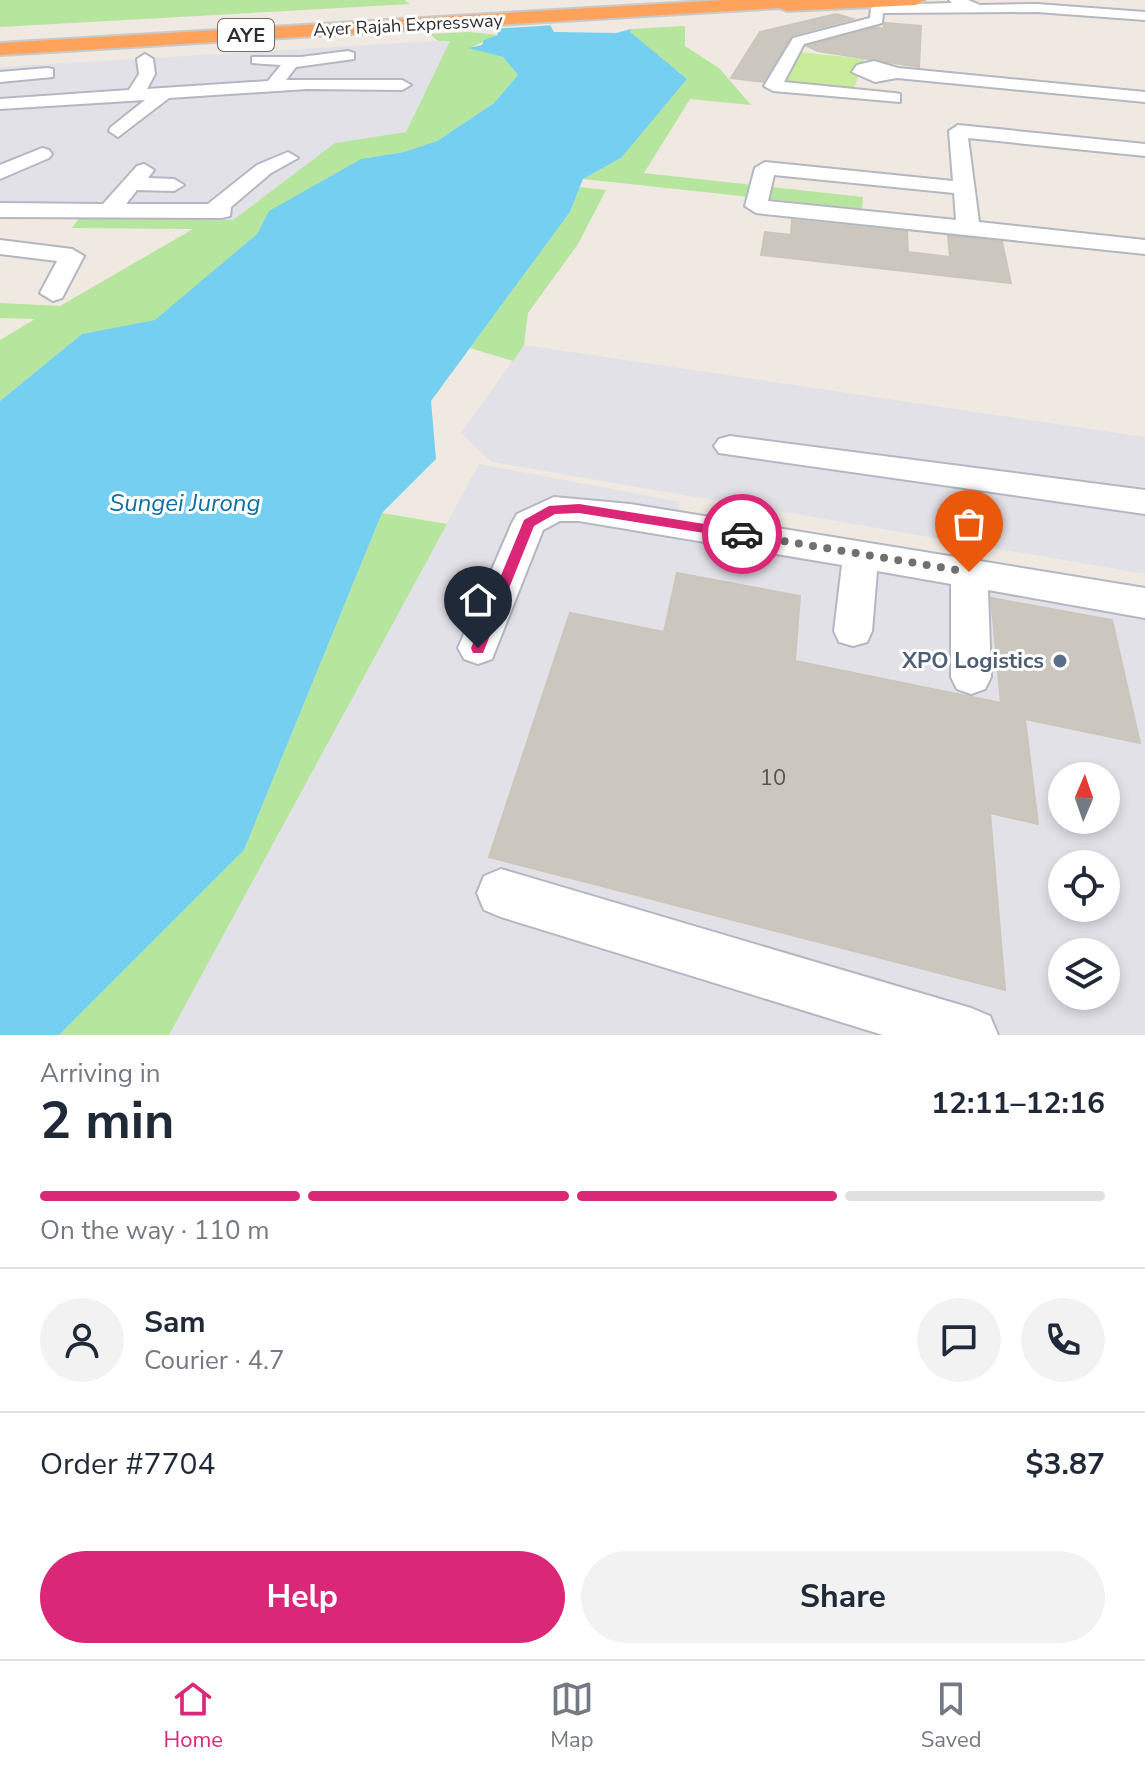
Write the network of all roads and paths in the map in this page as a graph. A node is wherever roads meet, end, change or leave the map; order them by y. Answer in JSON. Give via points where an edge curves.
{"nodes":[{"id":1,"x":695,"y":0,"type":"edge"},
{"id":2,"x":815,"y":0,"type":"edge"},
{"id":3,"x":916,"y":0,"type":"edge"},
{"id":4,"x":962,"y":4,"type":"edge"},
{"id":5,"x":648,"y":11,"type":"junction"},
{"id":6,"x":544,"y":13,"type":"junction"},
{"id":7,"x":491,"y":16,"type":"junction"},
{"id":8,"x":1145,"y":16,"type":"edge"},
{"id":9,"x":876,"y":34,"type":"junction"},
{"id":10,"x":0,"y":38,"type":"edge"},
{"id":11,"x":0,"y":49,"type":"edge"},
{"id":12,"x":348,"y":56,"type":"dead end"},
{"id":13,"x":145,"y":59,"type":"dead end"},
{"id":14,"x":258,"y":60,"type":"dead end"},
{"id":15,"x":298,"y":61,"type":"junction"},
{"id":16,"x":390,"y":66,"type":"dead end"},
{"id":17,"x":194,"y":72,"type":"dead end"},
{"id":18,"x":47,"y":73,"type":"dead end"},
{"id":19,"x":104,"y":76,"type":"dead end"},
{"id":20,"x":886,"y":76,"type":"junction"},
{"id":21,"x":0,"y":77,"type":"edge"},
{"id":22,"x":376,"y":85,"type":"junction"},
{"id":23,"x":402,"y":85,"type":"dead end"},
{"id":24,"x":275,"y":86,"type":"junction"},
{"id":25,"x":17,"y":90,"type":"dead end"},
{"id":26,"x":171,"y":94,"type":"junction"},
{"id":27,"x":862,"y":95,"type":"junction"},
{"id":28,"x":134,"y":96,"type":"junction"},
{"id":29,"x":1145,"y":97,"type":"edge"},
{"id":30,"x":91,"y":99,"type":"junction"},
{"id":31,"x":364,"y":100,"type":"dead end"},
{"id":32,"x":0,"y":103,"type":"edge"},
{"id":33,"x":41,"y":103,"type":"junction"},
{"id":34,"x":263,"y":105,"type":"dead end"},
{"id":35,"x":17,"y":119,"type":"dead end"},
{"id":36,"x":118,"y":131,"type":"dead end"},
{"id":37,"x":1145,"y":150,"type":"edge"},
{"id":38,"x":42,"y":154,"type":"dead end"},
{"id":39,"x":288,"y":158,"type":"dead end"},
{"id":40,"x":0,"y":173,"type":"edge"},
{"id":41,"x":174,"y":185,"type":"dead end"},
{"id":42,"x":964,"y":188,"type":"junction"},
{"id":43,"x":774,"y":208,"type":"junction"},
{"id":44,"x":0,"y":210,"type":"edge"},
{"id":45,"x":109,"y":210,"type":"junction"},
{"id":46,"x":927,"y":224,"type":"junction"},
{"id":47,"x":968,"y":228,"type":"junction"},
{"id":48,"x":853,"y":239,"type":"dead end"},
{"id":49,"x":0,"y":247,"type":"edge"},
{"id":50,"x":1145,"y":247,"type":"edge"},
{"id":51,"x":26,"y":249,"type":"junction"},
{"id":52,"x":929,"y":250,"type":"dead end"},
{"id":53,"x":0,"y":272,"type":"edge"},
{"id":54,"x":53,"y":293,"type":"dead end"},
{"id":55,"x":730,"y":446,"type":"dead end"},
{"id":56,"x":1145,"y":502,"type":"edge"},
{"id":57,"x":861,"y":553,"type":"junction"},
{"id":58,"x":969,"y":572,"type":"junction"},
{"id":59,"x":1145,"y":603,"type":"edge"},
{"id":60,"x":853,"y":631,"type":"dead end"},
{"id":61,"x":478,"y":648,"type":"dead end"},
{"id":62,"x":971,"y":677,"type":"dead end"},
{"id":63,"x":501,"y":893,"type":"dead end"},
{"id":64,"x":971,"y":1035,"type":"edge"}],
"edges":[{"from":1,"to":6,"type":"highway","name":"Ayer Rajah Expressway","number":"AYE"},
{"from":2,"to":5,"type":"highway","name":"Ayer Rajah Expressway","number":"AYE"},
{"from":3,"to":5,"type":"highway"},
{"from":4,"to":8,"type":"lane"},
{"from":4,"to":9,"type":"lane","via":[[876,11]]},
{"from":5,"to":6,"type":"highway","name":"Ayer Rajah Expressway","number":"AYE"},
{"from":6,"to":7,"type":"highway","name":"Ayer Rajah Expressway","number":"AYE"},
{"from":7,"to":10,"type":"highway","name":"Ayer Rajah Expressway","number":"AYE"},
{"from":7,"to":11,"type":"highway","name":"Ayer Rajah Expressway","number":"AYE"},
{"from":9,"to":20,"type":"lane"},
{"from":9,"to":27,"type":"lane","via":[[798,41],[773,86]]},
{"from":12,"to":15,"type":"lane"},
{"from":13,"to":28,"type":"lane","via":[[147,74]]},
{"from":14,"to":15,"type":"lane"},
{"from":15,"to":24,"type":"lane"},
{"from":16,"to":22,"type":"lane"},
{"from":17,"to":26,"type":"lane"},
{"from":18,"to":21,"type":"lane"},
{"from":19,"to":30,"type":"lane"},
{"from":20,"to":27,"type":"lane"},
{"from":20,"to":27,"type":"lane"},
{"from":20,"to":29,"type":"lane"},
{"from":22,"to":23,"type":"lane"},
{"from":22,"to":24,"type":"lane"},
{"from":22,"to":31,"type":"lane"},
{"from":24,"to":26,"type":"lane","via":[[223,99]]},
{"from":24,"to":34,"type":"lane"},
{"from":25,"to":32,"type":"lane"},
{"from":26,"to":28,"type":"lane"},
{"from":26,"to":36,"type":"lane"},
{"from":28,"to":30,"type":"lane"},
{"from":30,"to":33,"type":"lane"},
{"from":32,"to":33,"type":"lane"},
{"from":33,"to":35,"type":"lane"},
{"from":37,"to":42,"type":"lane","via":[[958,131]]},
{"from":38,"to":40,"type":"lane"},
{"from":39,"to":45,"type":"lane","via":[[264,169],[217,211]]},
{"from":41,"to":45,"type":"lane","via":[[137,177]]},
{"from":42,"to":43,"type":"lane","via":[[765,168],[756,206]]},
{"from":42,"to":47,"type":"lane"},
{"from":43,"to":46,"type":"lane"},
{"from":43,"to":48,"type":"lane","via":[[770,230]]},
{"from":44,"to":45,"type":"lane"},
{"from":46,"to":47,"type":"lane"},
{"from":46,"to":52,"type":"lane"},
{"from":47,"to":50,"type":"lane"},
{"from":49,"to":51,"type":"lane"},
{"from":51,"to":53,"type":"lane"},
{"from":51,"to":54,"type":"lane","via":[[72,256]]},
{"from":55,"to":56,"type":"lane"},
{"from":57,"to":58,"type":"lane"},
{"from":57,"to":60,"type":"lane"},
{"from":57,"to":61,"type":"lane","via":[[554,509],[529,523]]},
{"from":58,"to":59,"type":"lane"},
{"from":58,"to":62,"type":"lane"},
{"from":63,"to":64,"type":"lane"}]}
